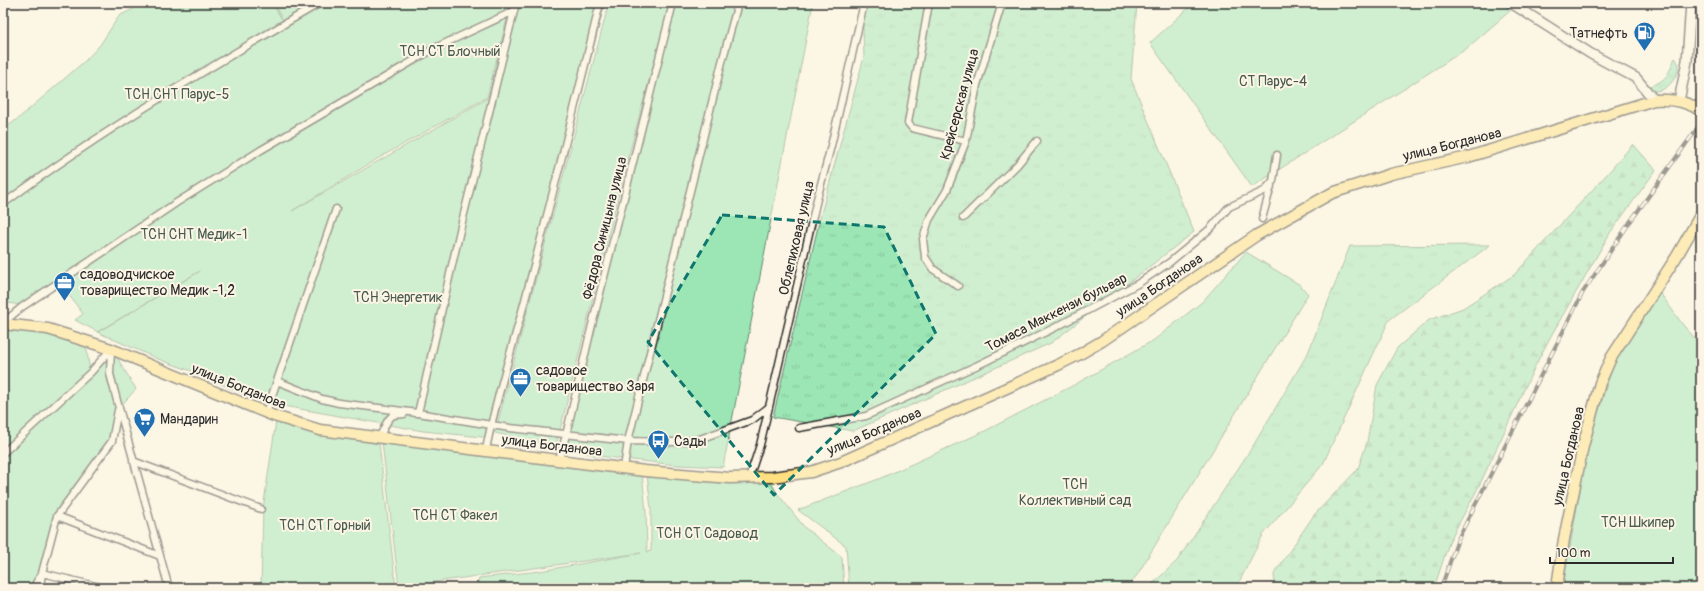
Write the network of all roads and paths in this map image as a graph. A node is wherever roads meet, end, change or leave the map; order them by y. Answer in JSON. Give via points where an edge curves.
{"nodes":[{"id":1,"x":320,"y":3,"type":"edge"},
{"id":2,"x":516,"y":3,"type":"edge"},
{"id":3,"x":600,"y":3,"type":"edge"},
{"id":4,"x":673,"y":3,"type":"edge"},
{"id":5,"x":738,"y":3,"type":"edge"},
{"id":6,"x":864,"y":3,"type":"edge"},
{"id":7,"x":929,"y":3,"type":"edge"},
{"id":8,"x":1002,"y":3,"type":"edge"},
{"id":9,"x":1511,"y":3,"type":"edge"},
{"id":10,"x":1691,"y":3,"type":"edge"},
{"id":11,"x":514,"y":11,"type":"junction"},
{"id":12,"x":1654,"y":100,"type":"junction"},
{"id":13,"x":1679,"y":101,"type":"junction"},
{"id":14,"x":1701,"y":111,"type":"edge"},
{"id":15,"x":966,"y":141,"type":"junction"},
{"id":16,"x":1037,"y":141,"type":"dead end"},
{"id":17,"x":1277,"y":155,"type":"dead end"},
{"id":18,"x":1273,"y":181,"type":"junction"},
{"id":19,"x":3,"y":204,"type":"edge"},
{"id":20,"x":336,"y":210,"type":"dead end"},
{"id":21,"x":1701,"y":214,"type":"edge"},
{"id":22,"x":963,"y":218,"type":"dead end"},
{"id":23,"x":1262,"y":219,"type":"dead end"},
{"id":24,"x":958,"y":286,"type":"dead end"},
{"id":25,"x":3,"y":324,"type":"edge"},
{"id":26,"x":112,"y":349,"type":"junction"},
{"id":27,"x":277,"y":381,"type":"junction"},
{"id":28,"x":119,"y":408,"type":"junction"},
{"id":29,"x":769,"y":408,"type":"junction"},
{"id":30,"x":266,"y":413,"type":"junction"},
{"id":31,"x":418,"y":413,"type":"junction"},
{"id":32,"x":490,"y":424,"type":"junction"},
{"id":33,"x":799,"y":428,"type":"dead end"},
{"id":34,"x":566,"y":434,"type":"junction"},
{"id":35,"x":380,"y":438,"type":"junction"},
{"id":36,"x":628,"y":441,"type":"junction"},
{"id":37,"x":486,"y":450,"type":"junction"},
{"id":38,"x":3,"y":453,"type":"edge"},
{"id":39,"x":559,"y":460,"type":"junction"},
{"id":40,"x":133,"y":461,"type":"junction"},
{"id":41,"x":624,"y":468,"type":"junction"},
{"id":42,"x":749,"y":478,"type":"junction"},
{"id":43,"x":261,"y":509,"type":"dead end"},
{"id":44,"x":57,"y":516,"type":"junction"},
{"id":45,"x":160,"y":556,"type":"junction"},
{"id":46,"x":42,"y":573,"type":"junction"},
{"id":47,"x":33,"y":588,"type":"edge"},
{"id":48,"x":40,"y":588,"type":"edge"},
{"id":49,"x":104,"y":588,"type":"edge"},
{"id":50,"x":169,"y":588,"type":"edge"},
{"id":51,"x":1559,"y":588,"type":"edge"}],
"edges":[{"from":1,"to":19,"type":"street","via":[[207,69],[79,149]]},
{"from":2,"to":11,"type":"street"},
{"from":3,"to":32,"type":"street","via":[[574,113]]},
{"from":4,"to":34,"type":"street","name":"Фёдора Синицына улица"},
{"from":5,"to":36,"type":"street"},
{"from":6,"to":29,"type":"street","name":"Облепиховая улица"},
{"from":7,"to":15,"type":"street","via":[[908,124],[912,128]]},
{"from":8,"to":15,"type":"street","name":"Крейсерская улица","via":[[977,85]]},
{"from":9,"to":12,"type":"street","via":[[1591,54],[1636,78]]},
{"from":10,"to":13,"type":"street","via":[[1686,61]]},
{"from":11,"to":25,"type":"street","via":[[435,48],[176,203],[22,307]]},
{"from":11,"to":31,"type":"street"},
{"from":12,"to":13,"type":"main road","name":"улица Богданова"},
{"from":12,"to":42,"type":"main road","name":"улица Богданова","via":[[1468,157],[1392,174],[1332,193],[1256,235],[1102,341],[1058,365],[841,462],[810,472]]},
{"from":13,"to":14,"type":"main road","name":"улица Богданова"},
{"from":15,"to":24,"type":"street","name":"Крейсерская улица","via":[[947,190],[929,220],[923,239],[925,257],[933,269]]},
{"from":16,"to":22,"type":"street","via":[[1017,165]]},
{"from":17,"to":18,"type":"street"},
{"from":18,"to":23,"type":"street"},
{"from":18,"to":33,"type":"street","name":"Томаса Маккензи бульвар","via":[[1264,191],[1229,207],[1210,229],[1140,283],[1056,327],[866,416]]},
{"from":20,"to":27,"type":"street"},
{"from":21,"to":51,"type":"main road","name":"улица Богданова","via":[[1674,261],[1611,358],[1600,383],[1583,446],[1564,539]]},
{"from":25,"to":26,"type":"main road","name":"улица Богданова","via":[[48,329]]},
{"from":26,"to":28,"type":"street","via":[[110,374]]},
{"from":26,"to":30,"type":"main road","name":"улица Богданова"},
{"from":26,"to":38,"type":"street","via":[[91,372]]},
{"from":27,"to":30,"type":"street"},
{"from":27,"to":31,"type":"street","via":[[339,403]]},
{"from":28,"to":40,"type":"street"},
{"from":28,"to":44,"type":"street","via":[[112,440]]},
{"from":29,"to":36,"type":"street","via":[[752,420],[697,440]]},
{"from":29,"to":42,"type":"street","name":"Облепиховая улица"},
{"from":30,"to":35,"type":"main road","name":"улица Богданова","via":[[320,430]]},
{"from":31,"to":32,"type":"street"},
{"from":31,"to":35,"type":"street","via":[[393,415]]},
{"from":32,"to":34,"type":"street"},
{"from":32,"to":37,"type":"street"},
{"from":34,"to":36,"type":"street"},
{"from":34,"to":39,"type":"street","name":"Фёдора Синицына улица"},
{"from":35,"to":37,"type":"main road","name":"улица Богданова"},
{"from":36,"to":41,"type":"street"},
{"from":37,"to":39,"type":"main road","name":"улица Богданова"},
{"from":39,"to":41,"type":"main road","name":"улица Богданова"},
{"from":40,"to":43,"type":"street"},
{"from":40,"to":45,"type":"street"},
{"from":41,"to":42,"type":"main road","name":"улица Богданова"},
{"from":44,"to":45,"type":"street"},
{"from":44,"to":46,"type":"street"},
{"from":45,"to":50,"type":"street"},
{"from":46,"to":47,"type":"street"},
{"from":46,"to":48,"type":"street"},
{"from":46,"to":49,"type":"street"}]}
